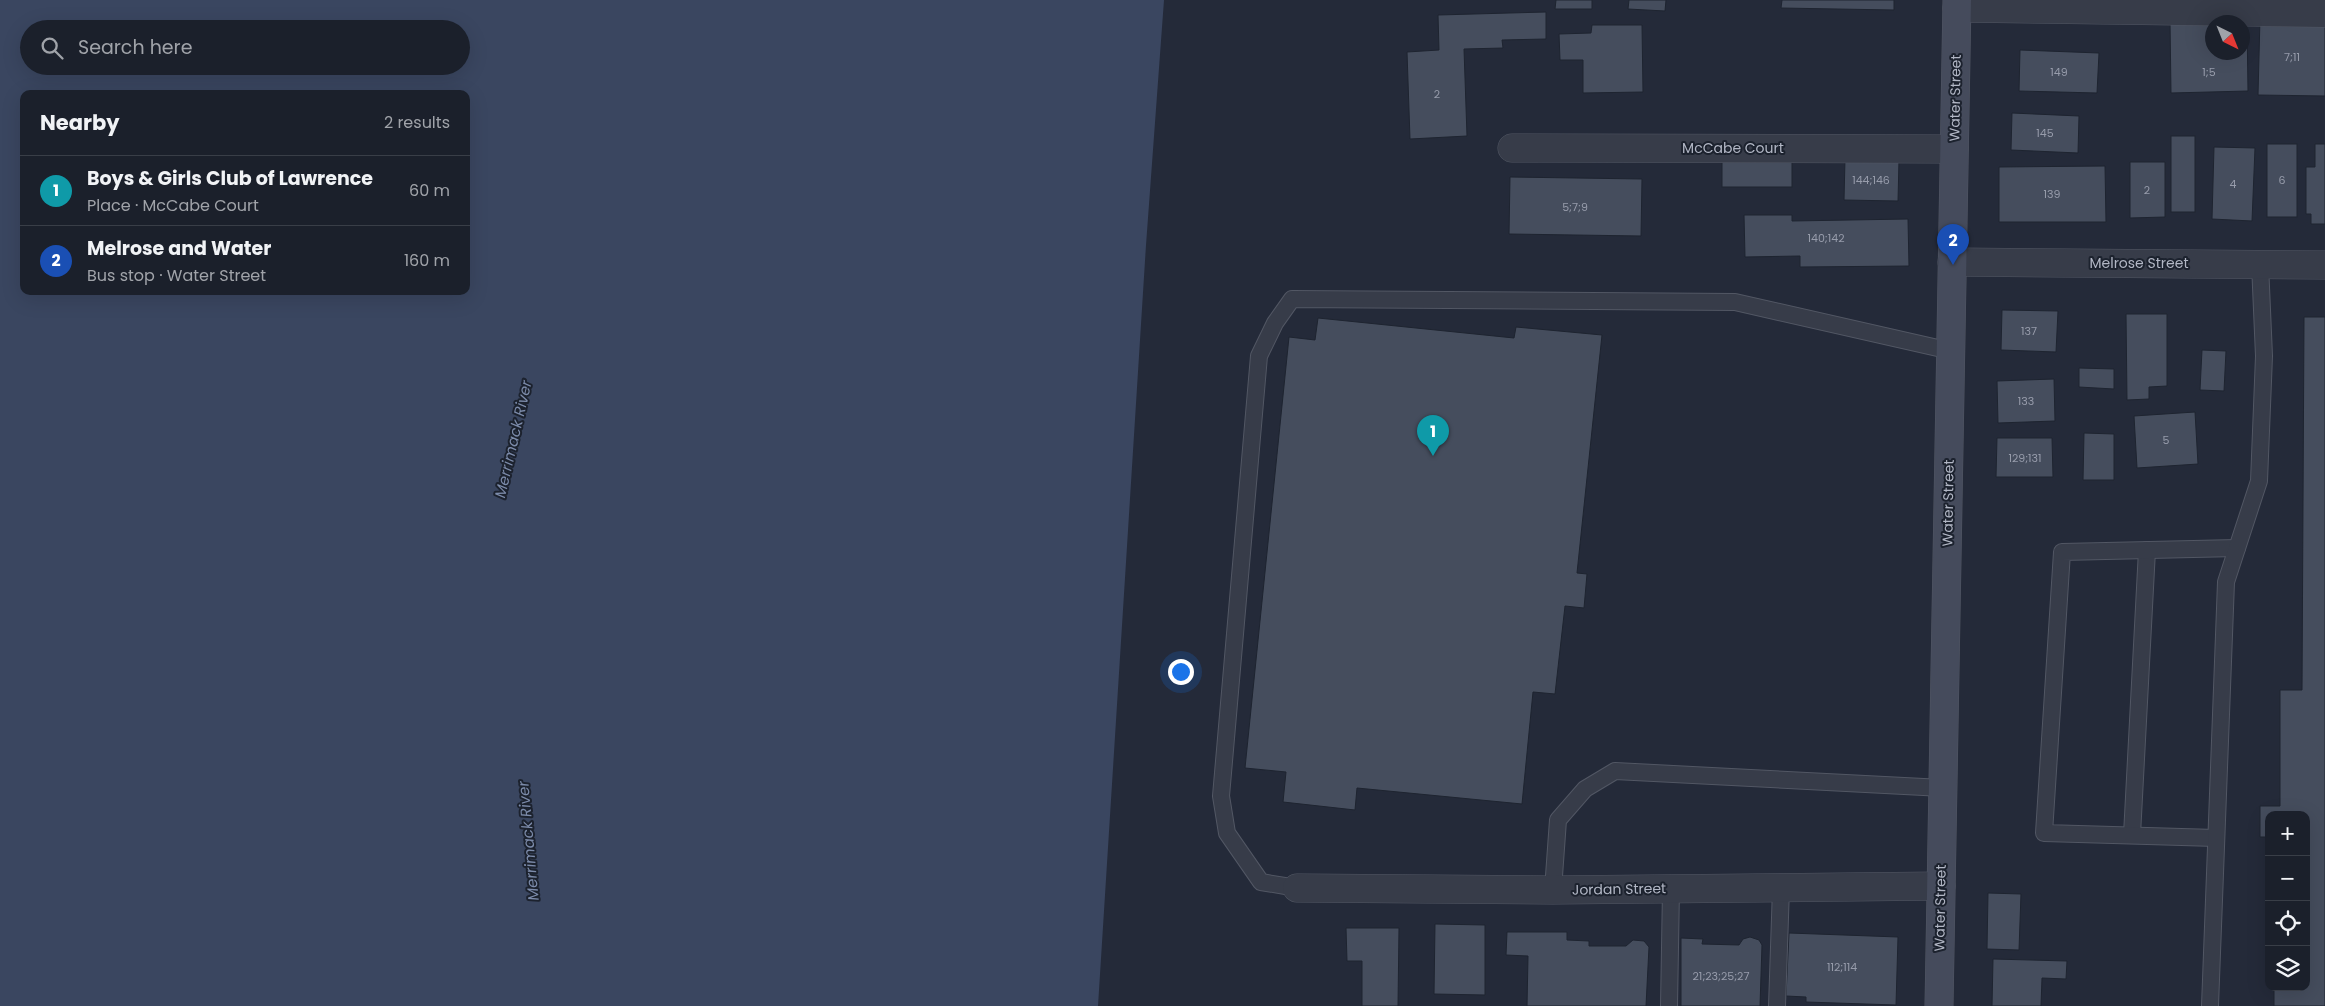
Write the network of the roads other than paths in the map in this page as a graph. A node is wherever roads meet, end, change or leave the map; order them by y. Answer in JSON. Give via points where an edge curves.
{"nodes":[{"id":1,"x":1957,"y":4,"type":"edge"},
{"id":2,"x":2325,"y":13,"type":"edge"},
{"id":3,"x":1512,"y":148,"type":"dead end"},
{"id":4,"x":1954,"y":149,"type":"junction"},
{"id":5,"x":1952,"y":262,"type":"junction"},
{"id":6,"x":2260,"y":264,"type":"junction"},
{"id":7,"x":2325,"y":265,"type":"edge"},
{"id":8,"x":1951,"y":351,"type":"junction"},
{"id":9,"x":2237,"y":548,"type":"junction"},
{"id":10,"x":2147,"y":550,"type":"junction"},
{"id":11,"x":1943,"y":788,"type":"junction"},
{"id":12,"x":2132,"y":836,"type":"junction"},
{"id":13,"x":2216,"y":838,"type":"junction"},
{"id":14,"x":1941,"y":886,"type":"junction"},
{"id":15,"x":1297,"y":888,"type":"joint"},
{"id":16,"x":1781,"y":888,"type":"junction"},
{"id":17,"x":1671,"y":889,"type":"junction"},
{"id":18,"x":1553,"y":890,"type":"junction"},
{"id":19,"x":1670,"y":1006,"type":"edge"},
{"id":20,"x":1777,"y":1006,"type":"edge"},
{"id":21,"x":1939,"y":1006,"type":"edge"},
{"id":22,"x":2210,"y":1006,"type":"edge"}],
"edges":[{"from":1,"to":2,"type":"street"},
{"from":1,"to":4,"type":"main road","name":"Water Street"},
{"from":3,"to":4,"type":"street","name":"McCabe Court"},
{"from":4,"to":5,"type":"main road","name":"Water Street"},
{"from":5,"to":6,"type":"street","name":"Melrose Street"},
{"from":5,"to":8,"type":"main road","name":"Water Street"},
{"from":6,"to":7,"type":"street","name":"Melrose Street"},
{"from":6,"to":9,"type":"lane","via":[[2264,356],[2259,481]]},
{"from":8,"to":11,"type":"main road","name":"Water Street"},
{"from":8,"to":15,"type":"lane","via":[[1735,302],[1292,299],[1274,323],[1259,356],[1221,796],[1227,833],[1262,882]]},
{"from":9,"to":10,"type":"lane"},
{"from":9,"to":13,"type":"lane","via":[[2226,582]]},
{"from":10,"to":12,"type":"lane"},
{"from":10,"to":12,"type":"lane","via":[[2062,552],[2044,833]]},
{"from":11,"to":14,"type":"main road","name":"Water Street"},
{"from":11,"to":18,"type":"lane","via":[[1615,771],[1585,789],[1558,820]]},
{"from":12,"to":13,"type":"lane"},
{"from":13,"to":22,"type":"lane"},
{"from":14,"to":16,"type":"street","name":"Jordan Street"},
{"from":14,"to":21,"type":"main road","name":"Water Street"},
{"from":15,"to":18,"type":"street","name":"Jordan Street"},
{"from":16,"to":17,"type":"street","name":"Jordan Street"},
{"from":16,"to":20,"type":"lane"},
{"from":17,"to":18,"type":"street","name":"Jordan Street"},
{"from":17,"to":19,"type":"lane"}]}
